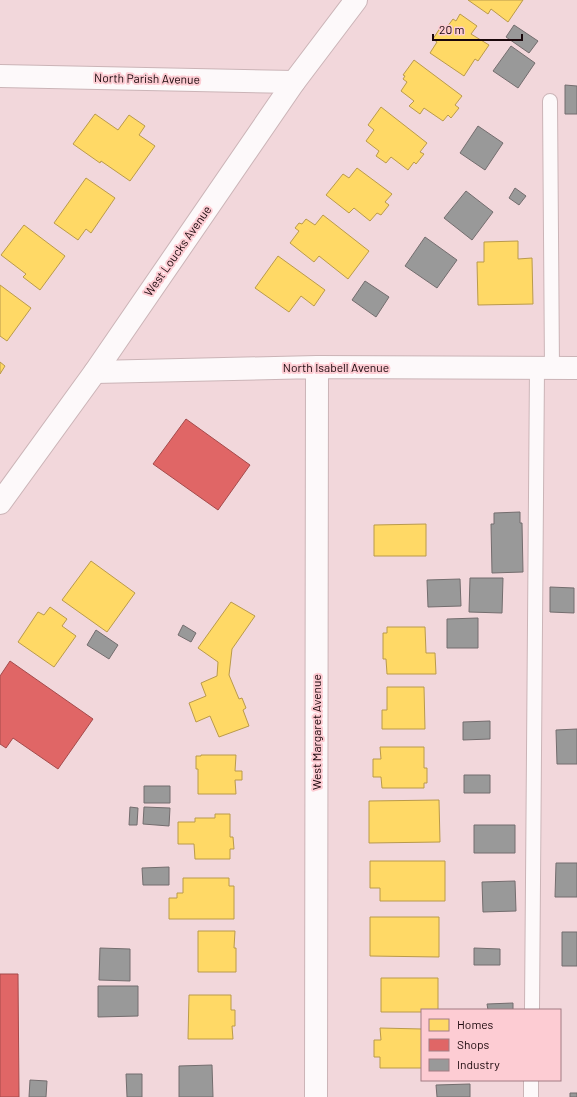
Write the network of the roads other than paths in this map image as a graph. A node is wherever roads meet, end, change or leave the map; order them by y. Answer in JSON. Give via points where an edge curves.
{"nodes":[{"id":1,"x":356,"y":0,"type":"edge"},
{"id":2,"x":0,"y":76,"type":"edge"},
{"id":3,"x":294,"y":82,"type":"junction"},
{"id":4,"x":550,"y":101,"type":"dead end"},
{"id":5,"x":317,"y":367,"type":"junction"},
{"id":6,"x":545,"y":368,"type":"junction"},
{"id":7,"x":577,"y":368,"type":"edge"},
{"id":8,"x":95,"y":372,"type":"junction"},
{"id":9,"x":0,"y":503,"type":"edge"},
{"id":10,"x":532,"y":1009,"type":"edge"},
{"id":11,"x":531,"y":1081,"type":"edge"},
{"id":12,"x":316,"y":1097,"type":"edge"},
{"id":13,"x":531,"y":1097,"type":"edge"}],
"edges":[{"from":1,"to":3,"type":"street","name":"West Loucks Avenue"},
{"from":2,"to":3,"type":"street","name":"North Parish Avenue"},
{"from":3,"to":8,"type":"street","name":"West Loucks Avenue"},
{"from":4,"to":6,"type":"lane"},
{"from":5,"to":6,"type":"street","name":"North Isabell Avenue"},
{"from":5,"to":8,"type":"street","name":"North Isabell Avenue"},
{"from":5,"to":12,"type":"street","name":"West Margaret Avenue"},
{"from":6,"to":7,"type":"street","name":"North Isabell Avenue"},
{"from":6,"to":10,"type":"lane"},
{"from":8,"to":9,"type":"street","name":"West Loucks Avenue"},
{"from":11,"to":13,"type":"lane"}]}
